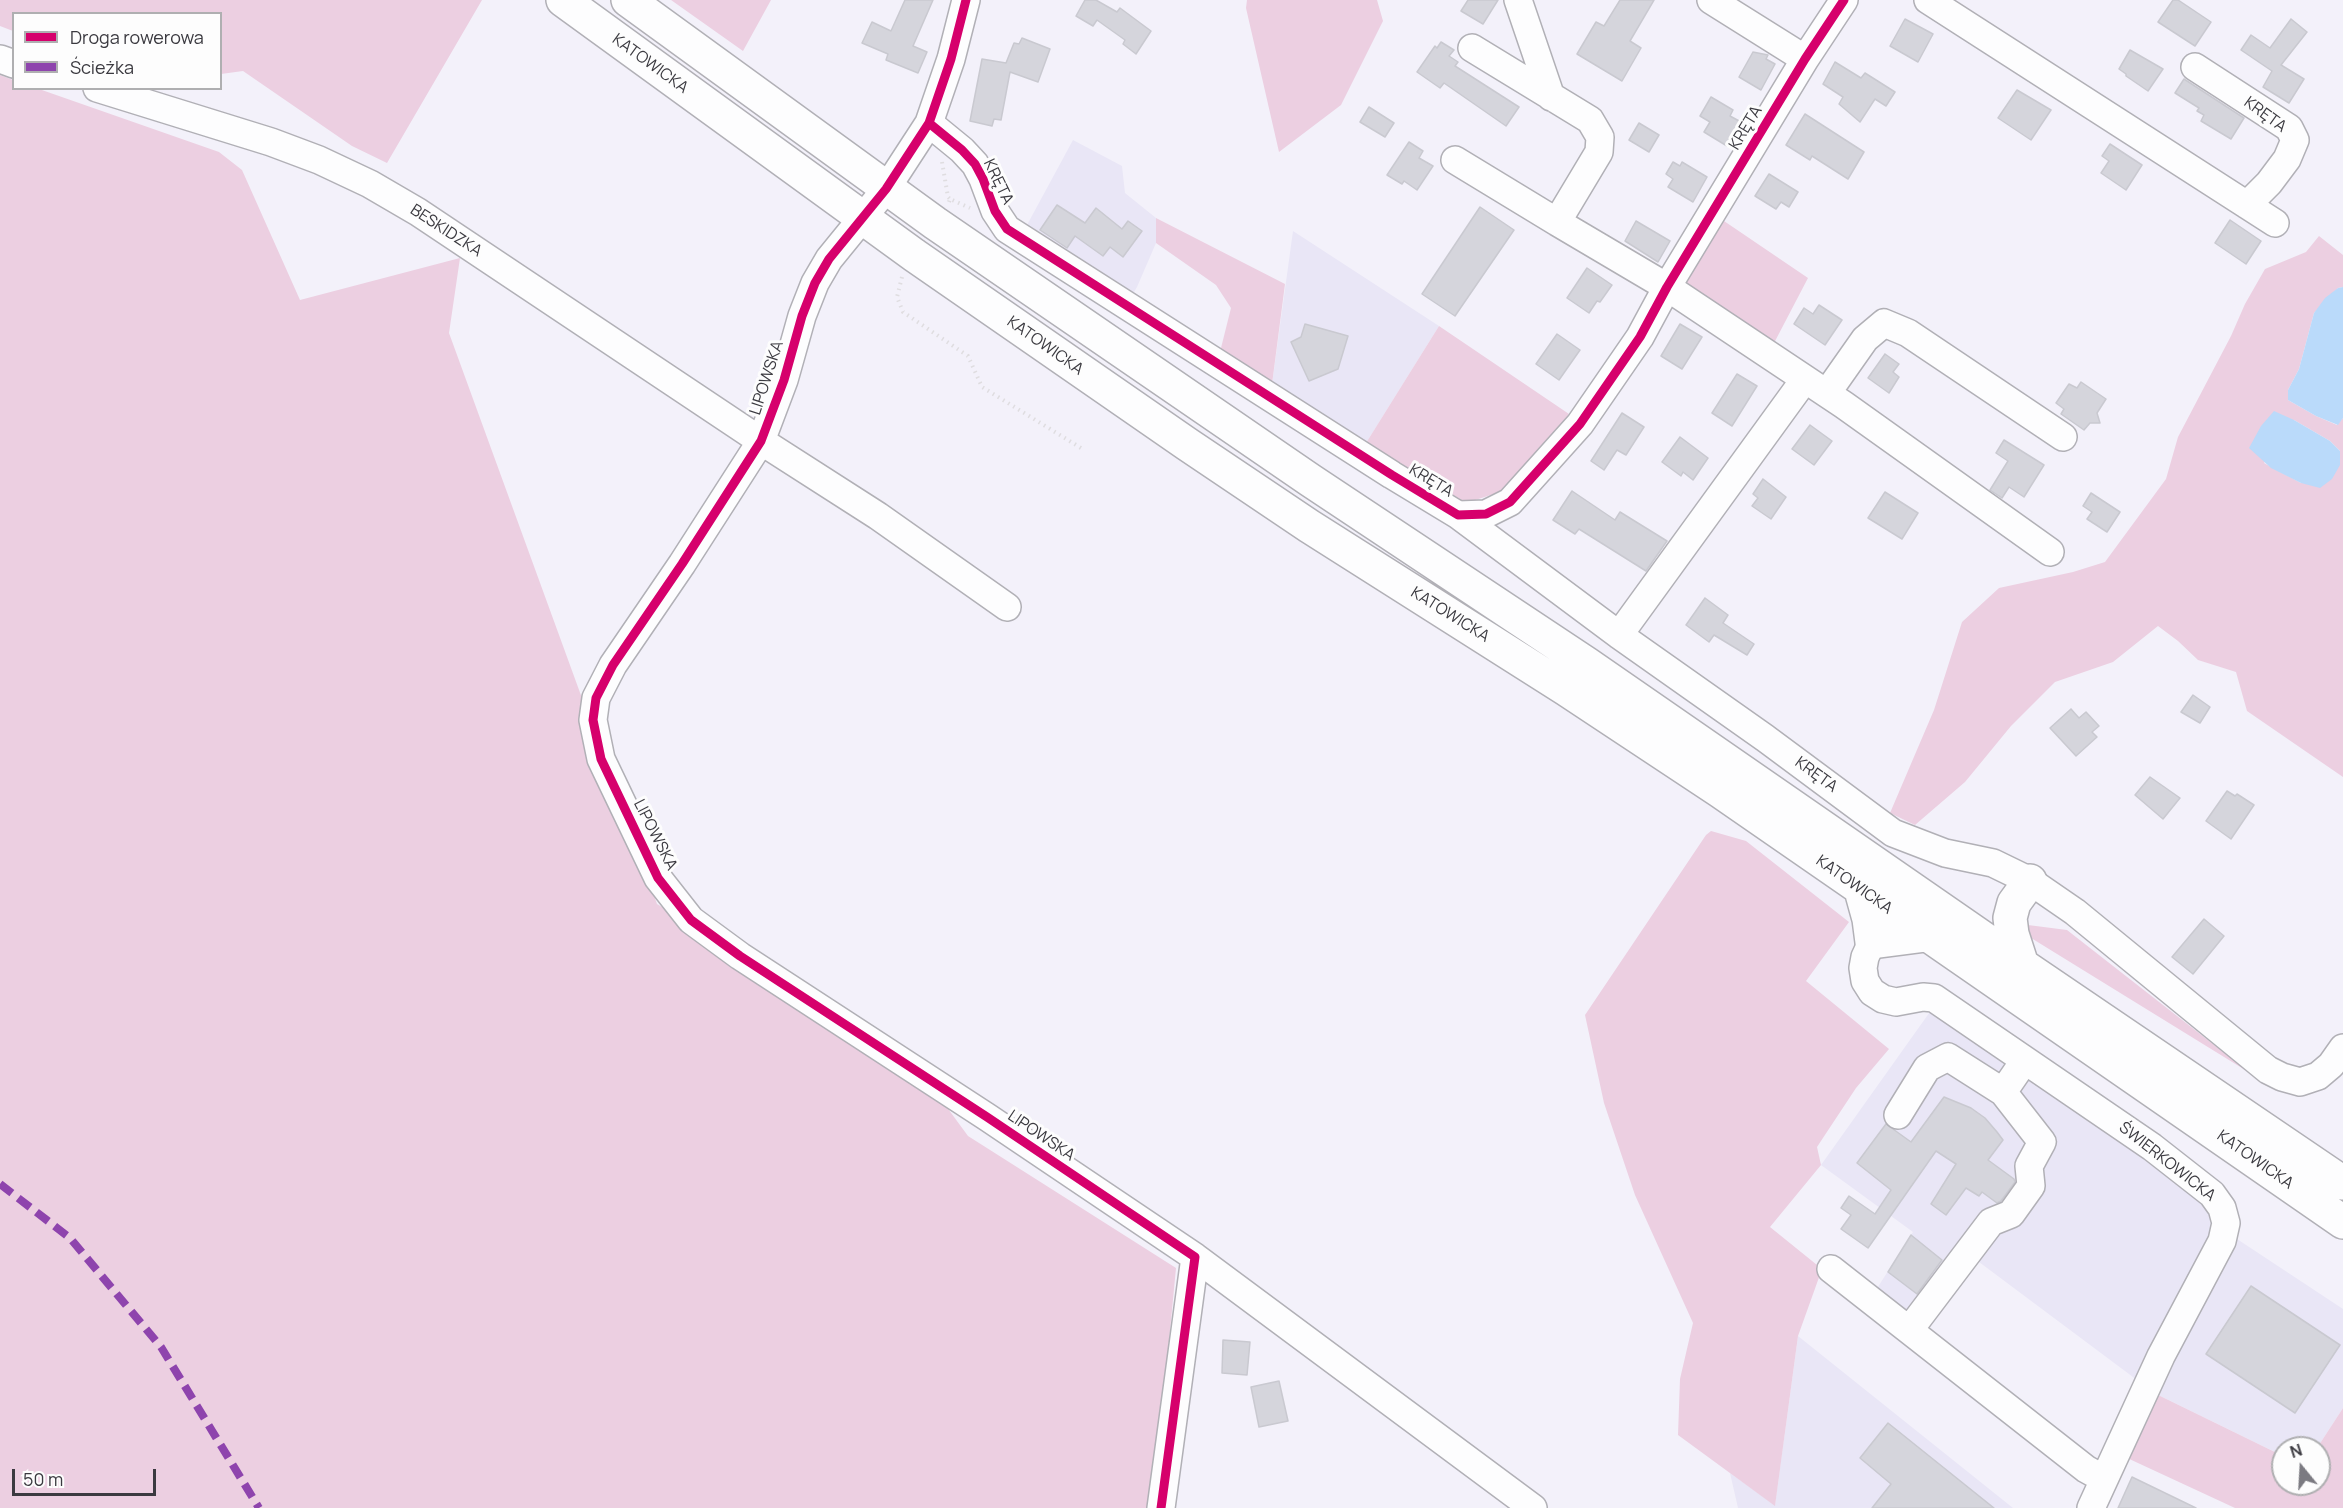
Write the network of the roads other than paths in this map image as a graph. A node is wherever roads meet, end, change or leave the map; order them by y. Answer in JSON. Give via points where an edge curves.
{"nodes":[{"id":1,"x":563,"y":0,"type":"edge"},
{"id":2,"x":628,"y":0,"type":"edge"},
{"id":3,"x":966,"y":0,"type":"edge"},
{"id":4,"x":1518,"y":0,"type":"edge"},
{"id":5,"x":1711,"y":0,"type":"edge"},
{"id":6,"x":1844,"y":0,"type":"edge"},
{"id":7,"x":1928,"y":0,"type":"edge"},
{"id":8,"x":1472,"y":48,"type":"dead end"},
{"id":9,"x":1805,"y":59,"type":"junction"},
{"id":10,"x":2195,"y":67,"type":"dead end"},
{"id":11,"x":103,"y":90,"type":"edge"},
{"id":12,"x":1551,"y":97,"type":"junction"},
{"id":13,"x":929,"y":123,"type":"junction"},
{"id":14,"x":1455,"y":160,"type":"dead end"},
{"id":15,"x":886,"y":189,"type":"junction"},
{"id":16,"x":2247,"y":205,"type":"junction"},
{"id":17,"x":863,"y":219,"type":"junction"},
{"id":18,"x":1557,"y":222,"type":"junction"},
{"id":19,"x":2275,"y":223,"type":"dead end"},
{"id":20,"x":1667,"y":287,"type":"junction"},
{"id":21,"x":1816,"y":386,"type":"junction"},
{"id":22,"x":2063,"y":437,"type":"dead end"},
{"id":23,"x":761,"y":441,"type":"junction"},
{"id":24,"x":1458,"y":515,"type":"junction"},
{"id":25,"x":2050,"y":552,"type":"dead end"},
{"id":26,"x":1007,"y":607,"type":"dead end"},
{"id":27,"x":1619,"y":635,"type":"junction"},
{"id":28,"x":2030,"y":881,"type":"junction"},
{"id":29,"x":1861,"y":890,"type":"junction"},
{"id":30,"x":1926,"y":935,"type":"junction"},
{"id":31,"x":1872,"y":942,"type":"junction"},
{"id":32,"x":2022,"y":965,"type":"junction"},
{"id":33,"x":2343,"y":1048,"type":"edge"},
{"id":34,"x":2025,"y":1060,"type":"junction"},
{"id":35,"x":2003,"y":1092,"type":"junction"},
{"id":36,"x":1898,"y":1115,"type":"dead end"},
{"id":37,"x":2343,"y":1183,"type":"edge"},
{"id":38,"x":2343,"y":1222,"type":"edge"},
{"id":39,"x":1195,"y":1257,"type":"junction"},
{"id":40,"x":1832,"y":1269,"type":"dead end"},
{"id":41,"x":1910,"y":1329,"type":"junction"},
{"id":42,"x":2099,"y":1499,"type":"edge"},
{"id":43,"x":1161,"y":1508,"type":"edge"},
{"id":44,"x":1533,"y":1508,"type":"edge"}],
"edges":[{"from":1,"to":17,"type":"main road","name":"KATOWICKA"},
{"from":2,"to":15,"type":"main road","name":"KATOWICKA"},
{"from":3,"to":13,"type":"street","name":"LIPOWSKA"},
{"from":4,"to":12,"type":"street"},
{"from":5,"to":9,"type":"street"},
{"from":6,"to":9,"type":"street","name":"KRĘTA"},
{"from":7,"to":16,"type":"street"},
{"from":8,"to":12,"type":"street"},
{"from":9,"to":20,"type":"street","name":"KRĘTA"},
{"from":10,"to":16,"type":"street","name":"KRĘTA","via":[[2289,128],[2295,140],[2287,159]]},
{"from":11,"to":23,"type":"street","name":"BESKIDZKA","via":[[271,142],[370,184]]},
{"from":12,"to":18,"type":"street","via":[[1590,120],[1600,137],[1599,152]]},
{"from":13,"to":15,"type":"street","name":"LIPOWSKA"},
{"from":13,"to":24,"type":"street","name":"KRĘTA","via":[[975,164],[1007,229]]},
{"from":14,"to":18,"type":"street"},
{"from":15,"to":17,"type":"street","name":"LIPOWSKA"},
{"from":15,"to":32,"type":"main road","name":"KATOWICKA","via":[[1587,664]]},
{"from":16,"to":19,"type":"street"},
{"from":17,"to":23,"type":"street","name":"LIPOWSKA","via":[[829,259],[815,283]]},
{"from":17,"to":29,"type":"main road","name":"KATOWICKA","via":[[1187,444],[1720,791]]},
{"from":18,"to":20,"type":"street"},
{"from":20,"to":21,"type":"street"},
{"from":20,"to":24,"type":"street","name":"KRĘTA","via":[[1640,337],[1580,424],[1510,502],[1486,514]]},
{"from":21,"to":22,"type":"street","via":[[1884,323],[1908,333]]},
{"from":21,"to":25,"type":"street"},
{"from":21,"to":27,"type":"street"},
{"from":23,"to":26,"type":"street","name":"LIPOWSKA","via":[[878,516]]},
{"from":23,"to":39,"type":"street","name":"LIPOWSKA","via":[[613,665],[596,698],[593,720],[601,759],[658,878],[691,920],[740,956]]},
{"from":24,"to":27,"type":"street","name":"KRĘTA"},
{"from":27,"to":28,"type":"street","name":"KRĘTA","via":[[1893,832],[1945,853],[1993,862]]},
{"from":28,"to":32,"type":"main road","via":[[2014,903],[2010,918]]},
{"from":28,"to":33,"type":"street","via":[[2075,912],[2268,1070],[2300,1082],[2318,1076]]},
{"from":29,"to":30,"type":"main road","name":"KATOWICKA"},
{"from":29,"to":31,"type":"main road"},
{"from":30,"to":31,"type":"main road"},
{"from":30,"to":38,"type":"main road","name":"KATOWICKA"},
{"from":31,"to":34,"type":"street","name":"ŚWIERKOWICKA","via":[[1863,968],[1872,992],[1896,1002],[1934,998]]},
{"from":32,"to":37,"type":"main road","name":"KATOWICKA"},
{"from":34,"to":35,"type":"street"},
{"from":34,"to":42,"type":"street","name":"ŚWIERKOWICKA","via":[[2152,1147],[2211,1194],[2222,1208],[2226,1223],[2222,1241],[2161,1356]]},
{"from":35,"to":36,"type":"street","via":[[1948,1057],[1927,1068]]},
{"from":35,"to":41,"type":"street","via":[[2042,1142],[2029,1166],[2031,1186],[2011,1214],[1991,1222]]},
{"from":39,"to":43,"type":"street"},
{"from":39,"to":44,"type":"street","name":"LIPOWSKA"},
{"from":40,"to":41,"type":"street"},
{"from":41,"to":42,"type":"street","via":[[2086,1469]]}]}
